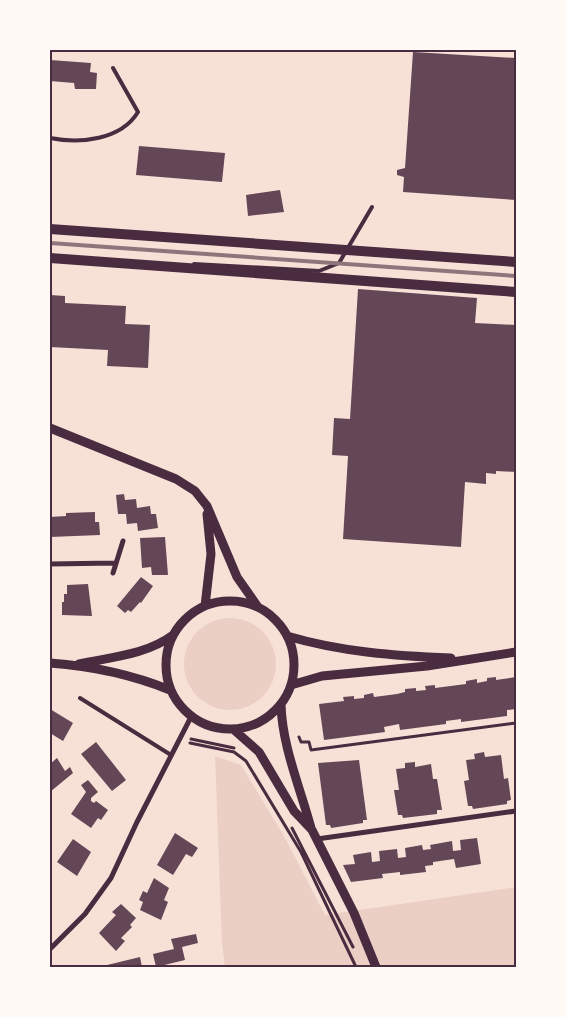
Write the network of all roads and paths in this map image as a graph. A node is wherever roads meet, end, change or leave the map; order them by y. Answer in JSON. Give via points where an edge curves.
{"nodes":[{"id":1,"x":113,"y":68,"type":"dead end"},
{"id":2,"x":50,"y":138,"type":"edge"},
{"id":3,"x":372,"y":207,"type":"dead end"},
{"id":4,"x":50,"y":229,"type":"edge"},
{"id":5,"x":347,"y":250,"type":"junction"},
{"id":6,"x":50,"y":258,"type":"edge"},
{"id":7,"x":516,"y":262,"type":"edge"},
{"id":8,"x":162,"y":266,"type":"junction"},
{"id":9,"x":516,"y":292,"type":"edge"},
{"id":10,"x":50,"y":428,"type":"edge"},
{"id":11,"x":207,"y":506,"type":"junction"},
{"id":12,"x":122,"y":541,"type":"dead end"},
{"id":13,"x":115,"y":563,"type":"junction"},
{"id":14,"x":50,"y":564,"type":"edge"},
{"id":15,"x":113,"y":573,"type":"dead end"},
{"id":16,"x":205,"y":606,"type":"junction"},
{"id":17,"x":258,"y":607,"type":"junction"},
{"id":18,"x":174,"y":634,"type":"junction"},
{"id":19,"x":287,"y":636,"type":"junction"},
{"id":20,"x":516,"y":652,"type":"edge"},
{"id":21,"x":471,"y":659,"type":"junction"},
{"id":22,"x":50,"y":663,"type":"edge"},
{"id":23,"x":74,"y":665,"type":"junction"},
{"id":24,"x":291,"y":685,"type":"junction"},
{"id":25,"x":170,"y":690,"type":"junction"},
{"id":26,"x":80,"y":698,"type":"dead end"},
{"id":27,"x":280,"y":704,"type":"junction"},
{"id":28,"x":191,"y":717,"type":"junction"},
{"id":29,"x":516,"y":723,"type":"edge"},
{"id":30,"x":233,"y":729,"type":"junction"},
{"id":31,"x":299,"y":737,"type":"dead end"},
{"id":32,"x":180,"y":738,"type":"junction"},
{"id":33,"x":243,"y":752,"type":"dead end"},
{"id":34,"x":171,"y":755,"type":"junction"},
{"id":35,"x":255,"y":766,"type":"dead end"},
{"id":36,"x":516,"y":811,"type":"edge"},
{"id":37,"x":312,"y":830,"type":"junction"},
{"id":38,"x":317,"y":839,"type":"junction"},
{"id":39,"x":50,"y":949,"type":"edge"},
{"id":40,"x":356,"y":967,"type":"edge"},
{"id":41,"x":361,"y":967,"type":"edge"},
{"id":42,"x":376,"y":967,"type":"edge"}],
"edges":[{"from":1,"to":2,"type":"lane","via":[[138,112],[132,121],[113,134],[81,141]]},
{"from":3,"to":5,"type":"lane"},
{"from":4,"to":5,"type":"main road"},
{"from":5,"to":7,"type":"main road"},
{"from":5,"to":8,"type":"lane","via":[[339,263],[319,272],[184,263]]},
{"from":6,"to":8,"type":"main road"},
{"from":8,"to":9,"type":"main road"},
{"from":10,"to":11,"type":"street","via":[[176,479],[195,491]]},
{"from":11,"to":16,"type":"street","via":[[211,554]]},
{"from":11,"to":17,"type":"street","via":[[237,577]]},
{"from":12,"to":13,"type":"street"},
{"from":13,"to":14,"type":"street"},
{"from":13,"to":15,"type":"street"},
{"from":16,"to":17,"type":"street","via":[[223,601]]},
{"from":16,"to":18,"type":"street","via":[[187,617]]},
{"from":17,"to":19,"type":"street","via":[[270,615]]},
{"from":18,"to":23,"type":"street","via":[[145,651]]},
{"from":18,"to":25,"type":"street","via":[[166,661]]},
{"from":19,"to":21,"type":"street","via":[[316,644],[398,656]]},
{"from":19,"to":24,"type":"street","via":[[293,652]]},
{"from":20,"to":21,"type":"street"},
{"from":21,"to":24,"type":"street","via":[[322,676]]},
{"from":22,"to":23,"type":"street"},
{"from":23,"to":25,"type":"street","via":[[147,680]]},
{"from":24,"to":27,"type":"street"},
{"from":25,"to":28,"type":"street"},
{"from":26,"to":34,"type":"lane"},
{"from":27,"to":30,"type":"street","via":[[260,722]]},
{"from":27,"to":37,"type":"street","via":[[299,792]]},
{"from":28,"to":30,"type":"street","via":[[218,728]]},
{"from":28,"to":32,"type":"street"},
{"from":29,"to":31,"type":"path","via":[[311,750],[309,742],[301,742]]},
{"from":30,"to":37,"type":"street","via":[[259,752],[294,811]]},
{"from":32,"to":33,"type":"path"},
{"from":32,"to":34,"type":"street"},
{"from":32,"to":40,"type":"path","via":[[234,752],[246,761],[301,852]]},
{"from":34,"to":39,"type":"street","via":[[104,890]]},
{"from":35,"to":41,"type":"path","via":[[305,850]]},
{"from":36,"to":38,"type":"street"},
{"from":37,"to":38,"type":"street"},
{"from":38,"to":42,"type":"street","via":[[354,913]]}]}
